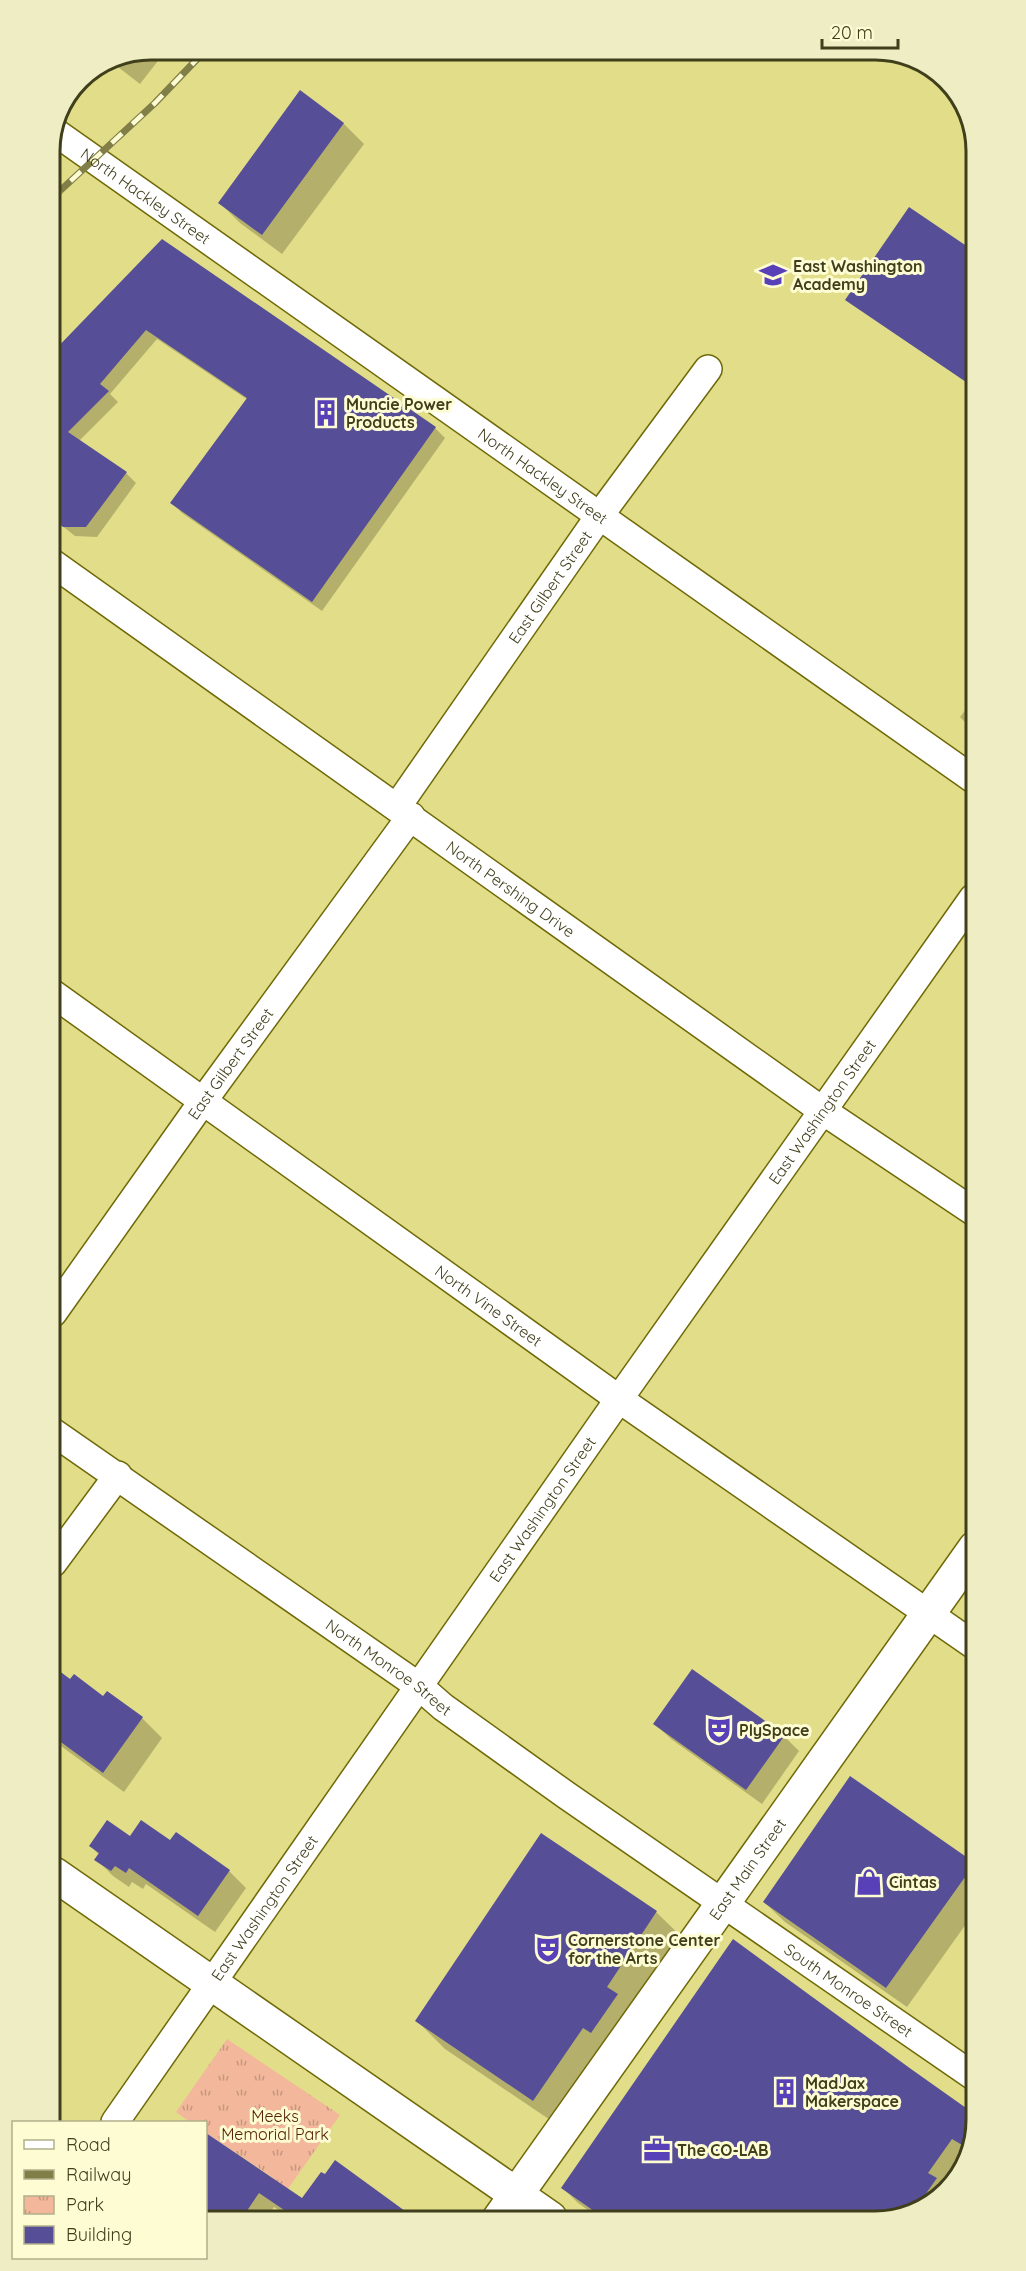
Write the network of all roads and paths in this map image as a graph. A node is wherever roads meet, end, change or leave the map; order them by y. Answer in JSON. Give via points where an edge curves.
{"nodes":[{"id":1,"x":62,"y":136,"type":"edge"},
{"id":2,"x":708,"y":369,"type":"dead end"},
{"id":3,"x":600,"y":515,"type":"junction"},
{"id":4,"x":60,"y":568,"type":"edge"},
{"id":5,"x":966,"y":774,"type":"edge"},
{"id":6,"x":404,"y":811,"type":"junction"},
{"id":7,"x":966,"y":908,"type":"edge"},
{"id":8,"x":60,"y":999,"type":"edge"},
{"id":9,"x":203,"y":1101,"type":"junction"},
{"id":10,"x":823,"y":1111,"type":"junction"},
{"id":11,"x":966,"y":1207,"type":"edge"},
{"id":12,"x":60,"y":1303,"type":"edge"},
{"id":13,"x":619,"y":1400,"type":"junction"},
{"id":14,"x":60,"y":1437,"type":"edge"},
{"id":15,"x":118,"y":1475,"type":"junction"},
{"id":16,"x":60,"y":1554,"type":"edge"},
{"id":17,"x":966,"y":1561,"type":"edge"},
{"id":18,"x":928,"y":1614,"type":"junction"},
{"id":19,"x":966,"y":1640,"type":"edge"},
{"id":20,"x":420,"y":1687,"type":"junction"},
{"id":21,"x":60,"y":1878,"type":"edge"},
{"id":22,"x":722,"y":1903,"type":"junction"},
{"id":23,"x":213,"y":1984,"type":"junction"},
{"id":24,"x":966,"y":2071,"type":"edge"},
{"id":25,"x":116,"y":2121,"type":"edge"},
{"id":26,"x":508,"y":2207,"type":"edge"},
{"id":27,"x":523,"y":2211,"type":"edge"}],
"edges":[{"from":1,"to":3,"type":"street","name":"North Hackley Street"},
{"from":2,"to":3,"type":"street","name":"East Gilbert Street"},
{"from":3,"to":5,"type":"street","name":"North Hackley Street"},
{"from":3,"to":6,"type":"street","name":"East Gilbert Street"},
{"from":4,"to":6,"type":"street","name":"North Pershing Drive"},
{"from":6,"to":9,"type":"street","name":"East Gilbert Street"},
{"from":6,"to":10,"type":"street","name":"North Pershing Drive"},
{"from":7,"to":10,"type":"street","name":"East Washington Street"},
{"from":8,"to":9,"type":"street","name":"North Vine Street"},
{"from":9,"to":12,"type":"street","name":"East Gilbert Street"},
{"from":9,"to":13,"type":"street","name":"North Vine Street"},
{"from":10,"to":11,"type":"street","name":"North Pershing Drive"},
{"from":10,"to":13,"type":"street","name":"East Washington Street"},
{"from":13,"to":18,"type":"street","name":"North Vine Street"},
{"from":13,"to":20,"type":"street","name":"East Washington Street"},
{"from":14,"to":15,"type":"street","name":"North Monroe Street"},
{"from":15,"to":16,"type":"street"},
{"from":15,"to":20,"type":"street","name":"North Monroe Street"},
{"from":17,"to":18,"type":"main road","name":"East Main Street"},
{"from":18,"to":19,"type":"street","name":"North Vine Street"},
{"from":18,"to":22,"type":"main road","name":"East Main Street"},
{"from":20,"to":22,"type":"street","name":"North Monroe Street"},
{"from":20,"to":23,"type":"street","name":"East Washington Street"},
{"from":21,"to":23,"type":"main road"},
{"from":22,"to":24,"type":"street","name":"South Monroe Street"},
{"from":22,"to":26,"type":"main road","name":"East Main Street"},
{"from":23,"to":25,"type":"street","name":"East Washington Street"},
{"from":23,"to":26,"type":"main road"},
{"from":26,"to":27,"type":"main road"}]}
